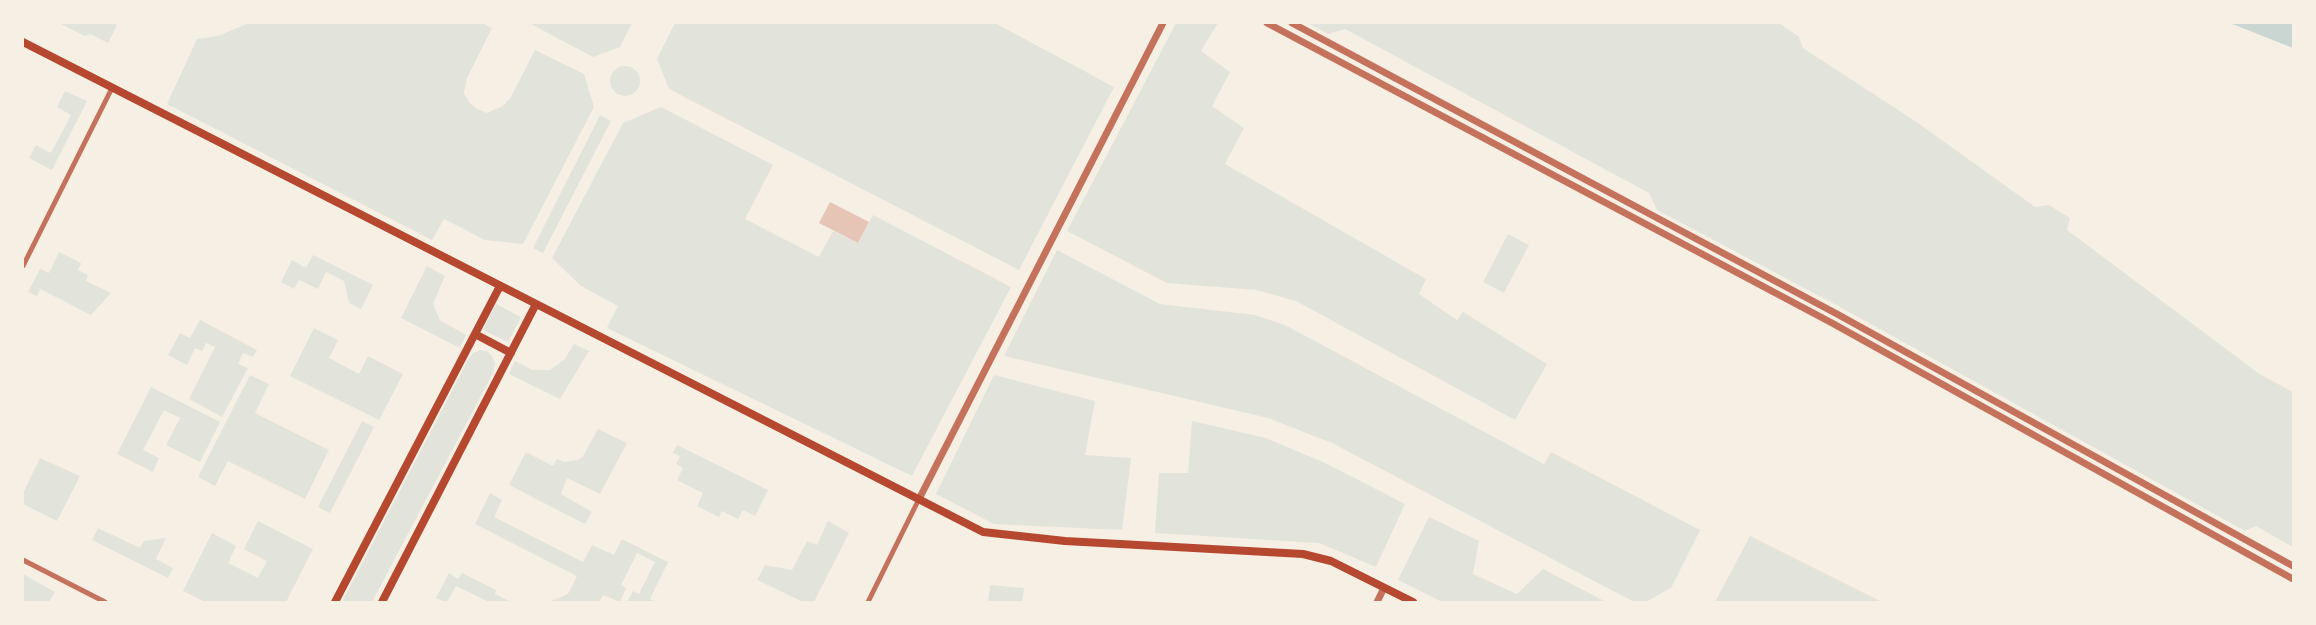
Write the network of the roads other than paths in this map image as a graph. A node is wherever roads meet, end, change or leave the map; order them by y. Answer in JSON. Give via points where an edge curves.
{"nodes":[{"id":1,"x":1163,"y":23,"type":"edge"},
{"id":2,"x":1268,"y":23,"type":"edge"},
{"id":3,"x":1292,"y":23,"type":"edge"},
{"id":4,"x":1317,"y":36,"type":"junction"},
{"id":5,"x":23,"y":42,"type":"edge"},
{"id":6,"x":1311,"y":46,"type":"junction"},
{"id":7,"x":111,"y":88,"type":"junction"},
{"id":8,"x":1574,"y":173,"type":"junction"},
{"id":9,"x":1568,"y":183,"type":"junction"},
{"id":10,"x":23,"y":266,"type":"edge"},
{"id":11,"x":500,"y":286,"type":"junction"},
{"id":12,"x":536,"y":304,"type":"junction"},
{"id":13,"x":475,"y":334,"type":"junction"},
{"id":14,"x":511,"y":353,"type":"junction"},
{"id":15,"x":919,"y":499,"type":"junction"},
{"id":16,"x":2231,"y":531,"type":"junction"},
{"id":17,"x":2225,"y":542,"type":"junction"},
{"id":18,"x":23,"y":560,"type":"edge"},
{"id":19,"x":2293,"y":566,"type":"edge"},
{"id":20,"x":2293,"y":579,"type":"edge"},
{"id":21,"x":1384,"y":588,"type":"junction"},
{"id":22,"x":104,"y":602,"type":"edge"},
{"id":23,"x":335,"y":602,"type":"edge"},
{"id":24,"x":382,"y":602,"type":"edge"},
{"id":25,"x":868,"y":602,"type":"edge"},
{"id":26,"x":1377,"y":602,"type":"edge"},
{"id":27,"x":1413,"y":602,"type":"edge"}],
"edges":[{"from":1,"to":15,"type":"street"},
{"from":2,"to":6,"type":"street"},
{"from":3,"to":4,"type":"street"},
{"from":4,"to":6,"type":"street"},
{"from":4,"to":8,"type":"street"},
{"from":5,"to":7,"type":"main road"},
{"from":6,"to":9,"type":"street"},
{"from":7,"to":10,"type":"street"},
{"from":7,"to":11,"type":"main road"},
{"from":8,"to":9,"type":"street"},
{"from":8,"to":16,"type":"street"},
{"from":9,"to":17,"type":"street","via":[[1832,323]]},
{"from":11,"to":12,"type":"main road"},
{"from":11,"to":13,"type":"main road"},
{"from":12,"to":14,"type":"main road"},
{"from":12,"to":15,"type":"main road"},
{"from":13,"to":14,"type":"main road"},
{"from":13,"to":23,"type":"main road"},
{"from":14,"to":24,"type":"main road"},
{"from":15,"to":21,"type":"main road","via":[[992,535],[1303,554],[1331,561]]},
{"from":15,"to":25,"type":"street"},
{"from":16,"to":17,"type":"street"},
{"from":16,"to":19,"type":"street"},
{"from":17,"to":20,"type":"street"},
{"from":18,"to":22,"type":"street"},
{"from":21,"to":26,"type":"street"},
{"from":21,"to":27,"type":"main road"}]}
